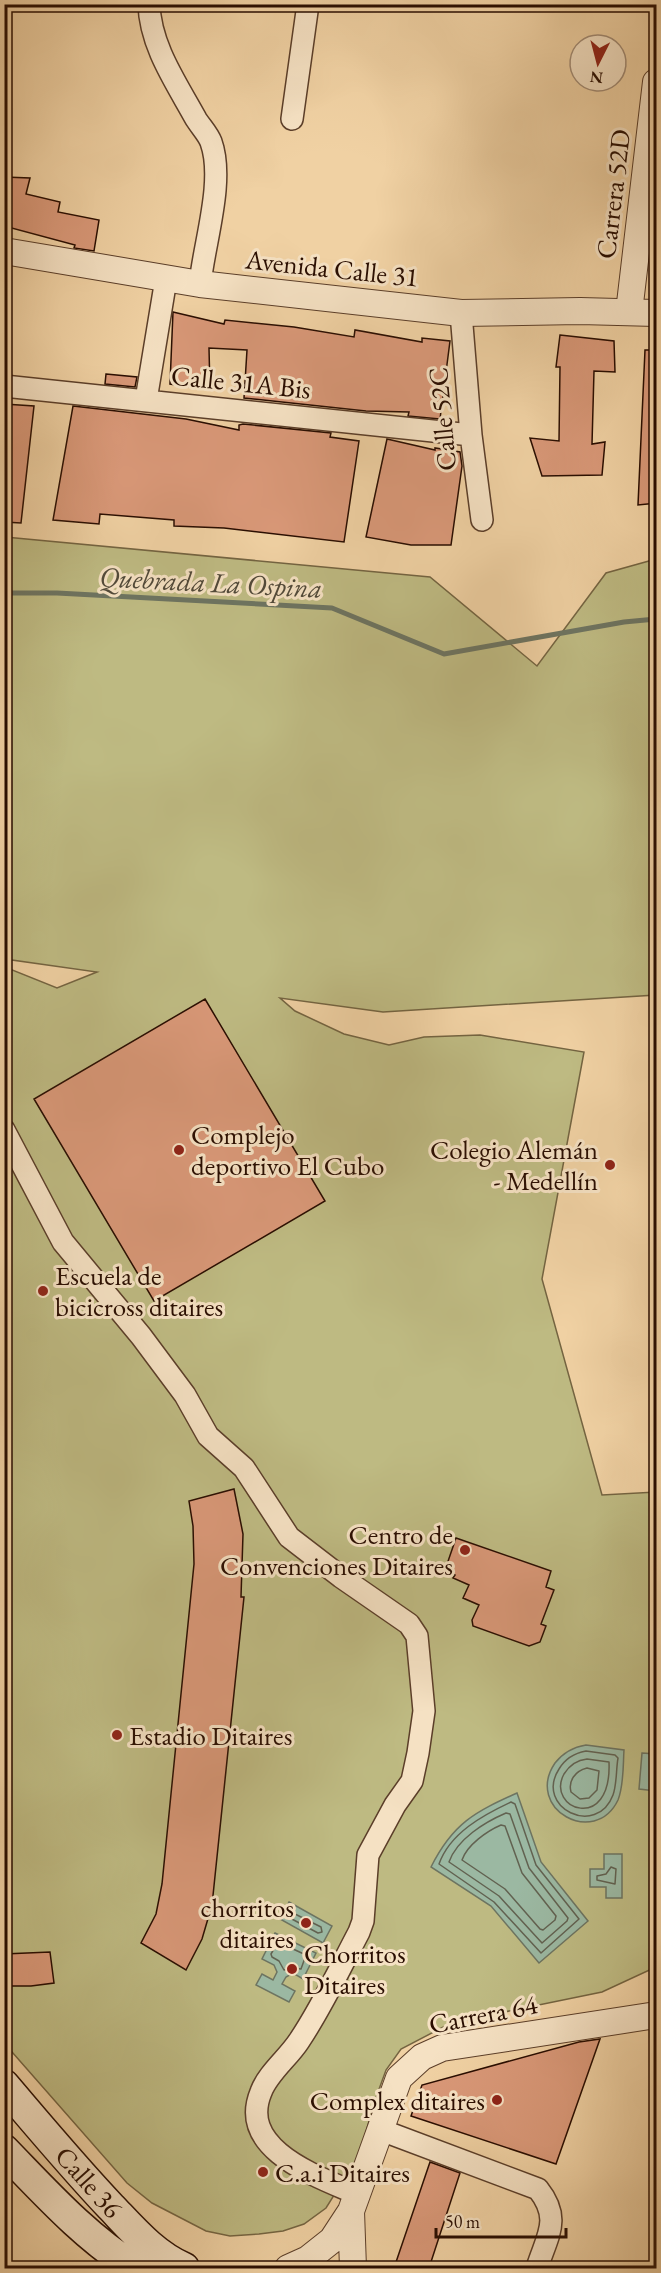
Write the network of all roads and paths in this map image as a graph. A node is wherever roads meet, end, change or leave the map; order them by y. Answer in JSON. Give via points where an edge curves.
{"nodes":[{"id":1,"x":148,"y":4,"type":"edge"},
{"id":2,"x":308,"y":4,"type":"edge"},
{"id":3,"x":657,"y":82,"type":"edge"},
{"id":4,"x":292,"y":119,"type":"dead end"},
{"id":5,"x":4,"y":251,"type":"edge"},
{"id":6,"x":166,"y":279,"type":"junction"},
{"id":7,"x":200,"y":284,"type":"junction"},
{"id":8,"x":629,"y":312,"type":"junction"},
{"id":9,"x":461,"y":313,"type":"junction"},
{"id":10,"x":657,"y":313,"type":"edge"},
{"id":11,"x":4,"y":386,"type":"edge"},
{"id":12,"x":146,"y":400,"type":"junction"},
{"id":13,"x":471,"y":435,"type":"junction"},
{"id":14,"x":482,"y":520,"type":"dead end"},
{"id":15,"x":4,"y":1130,"type":"edge"},
{"id":16,"x":653,"y":2013,"type":"edge"},
{"id":17,"x":4,"y":2085,"type":"edge"},
{"id":18,"x":381,"y":2130,"type":"junction"},
{"id":19,"x":4,"y":2150,"type":"edge"},
{"id":20,"x":354,"y":2203,"type":"junction"},
{"id":21,"x":135,"y":2268,"type":"edge"},
{"id":22,"x":184,"y":2268,"type":"edge"},
{"id":23,"x":288,"y":2268,"type":"edge"},
{"id":24,"x":353,"y":2268,"type":"edge"},
{"id":25,"x":537,"y":2268,"type":"edge"}],
"edges":[{"from":1,"to":7,"type":"street","via":[[164,60],[210,141],[215,159],[216,183]]},
{"from":2,"to":4,"type":"street"},
{"from":3,"to":8,"type":"street","name":"Carrera 52D"},
{"from":5,"to":6,"type":"street","name":"Avenida Calle 31"},
{"from":6,"to":7,"type":"street","name":"Avenida Calle 31"},
{"from":6,"to":12,"type":"street"},
{"from":7,"to":9,"type":"street","name":"Avenida Calle 31"},
{"from":8,"to":9,"type":"street","name":"Avenida Calle 31"},
{"from":8,"to":10,"type":"street","name":"Avenida Calle 31"},
{"from":9,"to":13,"type":"street","name":"Calle 52C"},
{"from":11,"to":12,"type":"street","name":"Calle 31A Bis"},
{"from":12,"to":13,"type":"street","name":"Calle 31A Bis"},
{"from":13,"to":14,"type":"street","name":"Calle 52C"},
{"from":15,"to":20,"type":"street","via":[[63,1242],[141,1336],[185,1395],[208,1436],[244,1468],[289,1538],[409,1624],[417,1636],[424,1711],[412,1780],[368,1855],[359,1932],[301,2038],[261,2092],[258,2109],[260,2125],[272,2148]]},
{"from":16,"to":18,"type":"street","name":"Carrera 64","via":[[442,2048],[422,2056],[399,2078]]},
{"from":17,"to":22,"type":"main road","name":"Calle 36","via":[[136,2235]]},
{"from":18,"to":20,"type":"street","name":"Carrera 64"},
{"from":18,"to":25,"type":"street","via":[[538,2189],[548,2201],[553,2219]]},
{"from":19,"to":21,"type":"main road","name":"Calle 36","via":[[81,2228]]},
{"from":20,"to":23,"type":"street","name":"Carrera 64","via":[[332,2240],[308,2259]]},
{"from":20,"to":24,"type":"street","name":"Carrera 64"}]}
